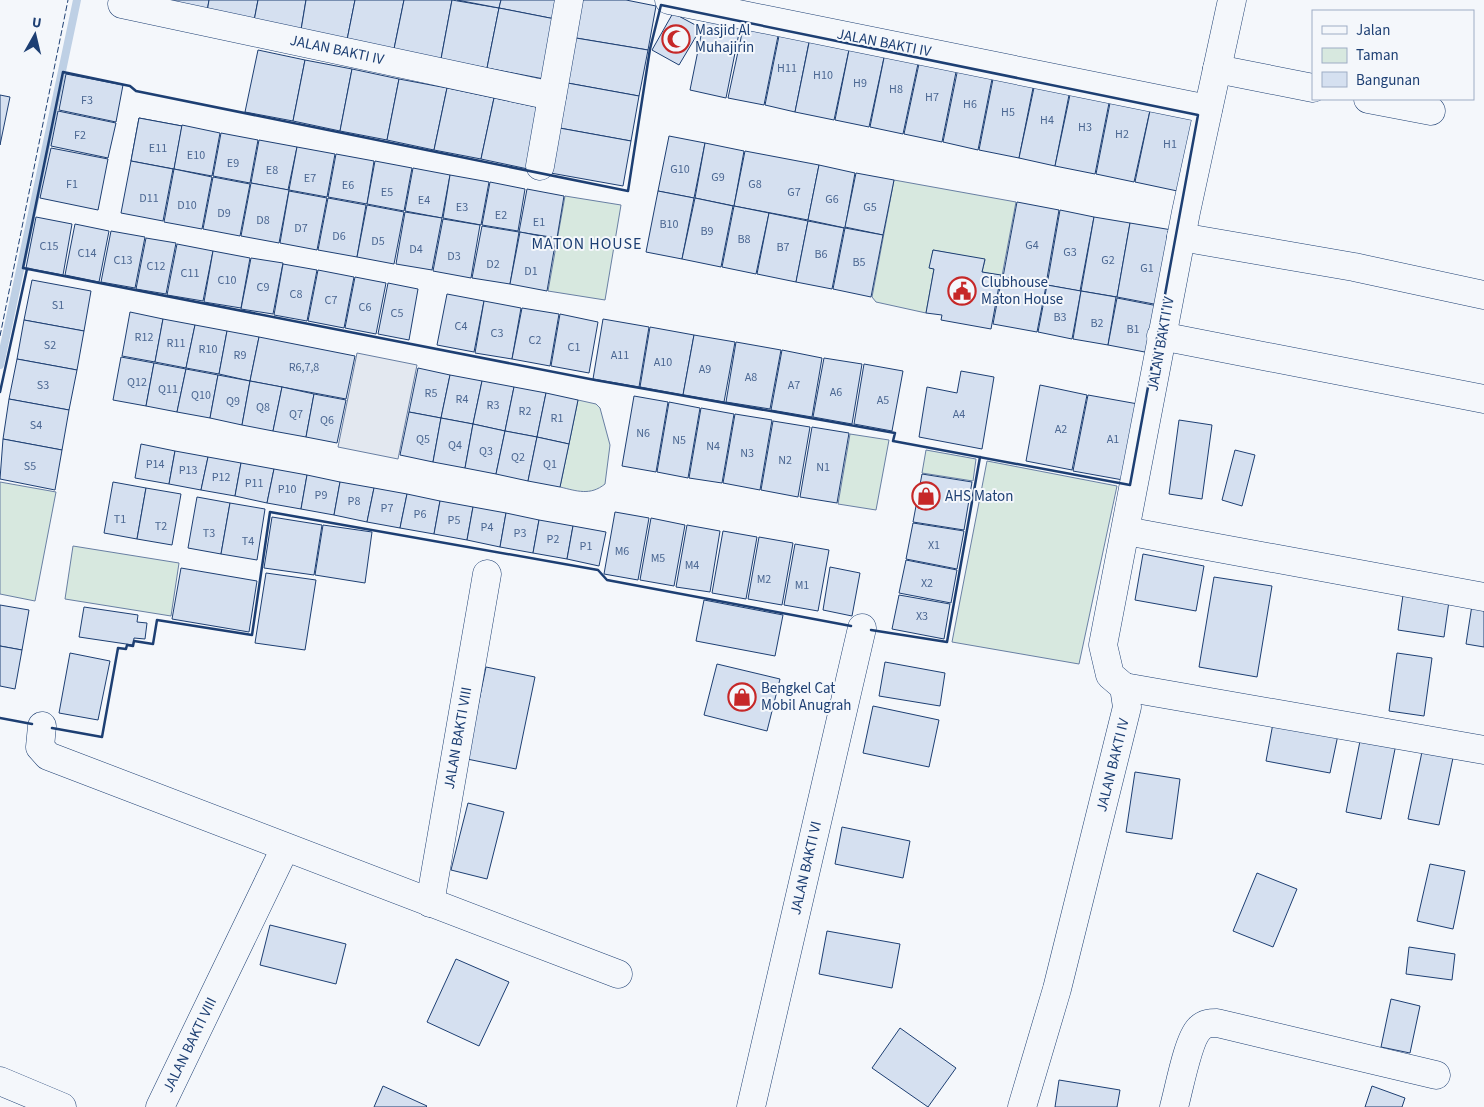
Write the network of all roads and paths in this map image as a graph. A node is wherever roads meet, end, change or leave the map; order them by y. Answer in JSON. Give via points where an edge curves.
{"nodes":[{"id":1,"x":569,"y":0,"type":"edge"},
{"id":2,"x":669,"y":0,"type":"edge"},
{"id":3,"x":1232,"y":0,"type":"edge"},
{"id":4,"x":122,"y":4,"type":"dead end"},
{"id":5,"x":1217,"y":68,"type":"junction"},
{"id":6,"x":1312,"y":88,"type":"edge"},
{"id":7,"x":552,"y":96,"type":"junction"},
{"id":8,"x":1373,"y":100,"type":"edge"},
{"id":9,"x":1208,"y":109,"type":"junction"},
{"id":10,"x":1431,"y":112,"type":"dead end"},
{"id":11,"x":540,"y":166,"type":"dead end"},
{"id":12,"x":1181,"y":237,"type":"junction"},
{"id":13,"x":1484,"y":295,"type":"edge"},
{"id":14,"x":1162,"y":336,"type":"junction"},
{"id":15,"x":1484,"y":399,"type":"edge"},
{"id":16,"x":1126,"y":531,"type":"junction"},
{"id":17,"x":487,"y":574,"type":"dead end"},
{"id":18,"x":1484,"y":597,"type":"edge"},
{"id":19,"x":862,"y":628,"type":"dead end"},
{"id":20,"x":1124,"y":687,"type":"junction"},
{"id":21,"x":42,"y":726,"type":"dead end"},
{"id":22,"x":1484,"y":750,"type":"edge"},
{"id":23,"x":285,"y":848,"type":"junction"},
{"id":24,"x":430,"y":903,"type":"junction"},
{"id":25,"x":618,"y":974,"type":"dead end"},
{"id":26,"x":1436,"y":1075,"type":"dead end"},
{"id":27,"x":0,"y":1081,"type":"edge"},
{"id":28,"x":62,"y":1107,"type":"edge"},
{"id":29,"x":160,"y":1107,"type":"edge"},
{"id":30,"x":751,"y":1107,"type":"edge"},
{"id":31,"x":1022,"y":1107,"type":"edge"},
{"id":32,"x":1174,"y":1107,"type":"edge"}],
"edges":[{"from":1,"to":7,"type":"street"},
{"from":2,"to":9,"type":"street","name":"JALAN BAKTI IV"},
{"from":3,"to":5,"type":"street"},
{"from":4,"to":7,"type":"street","name":"JALAN BAKTI IV"},
{"from":5,"to":6,"type":"street"},
{"from":5,"to":9,"type":"street"},
{"from":7,"to":11,"type":"street"},
{"from":8,"to":10,"type":"street"},
{"from":9,"to":12,"type":"street","name":"JALAN BAKTI IV"},
{"from":12,"to":13,"type":"street","via":[[1354,267]]},
{"from":12,"to":14,"type":"street","name":"JALAN BAKTI IV"},
{"from":14,"to":15,"type":"street"},
{"from":14,"to":16,"type":"street","name":"JALAN BAKTI IV"},
{"from":16,"to":18,"type":"street"},
{"from":16,"to":20,"type":"street","name":"JALAN BAKTI IV","via":[[1103,645],[1110,675]]},
{"from":17,"to":24,"type":"street","name":"JALAN BAKTI VIII"},
{"from":19,"to":30,"type":"street","name":"JALAN BAKTI VI"},
{"from":20,"to":22,"type":"street"},
{"from":20,"to":31,"type":"street","name":"JALAN BAKTI IV","via":[[1125,716],[1057,990]]},
{"from":21,"to":23,"type":"street","via":[[40,747],[48,756]]},
{"from":23,"to":24,"type":"street"},
{"from":23,"to":29,"type":"street","name":"JALAN BAKTI VIII"},
{"from":24,"to":25,"type":"street"},
{"from":26,"to":32,"type":"street","via":[[1217,1024],[1204,1025],[1193,1038]]},
{"from":27,"to":28,"type":"street"}]}
